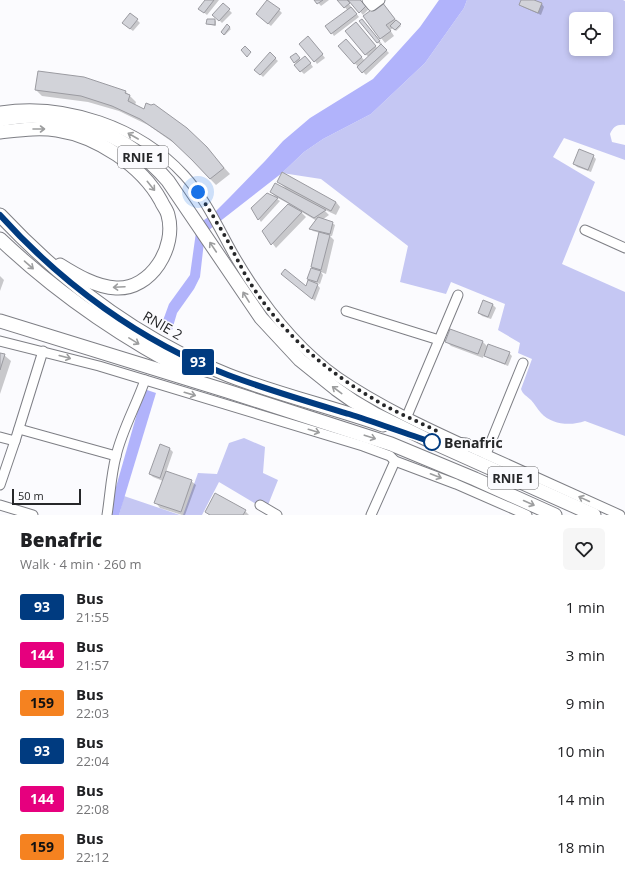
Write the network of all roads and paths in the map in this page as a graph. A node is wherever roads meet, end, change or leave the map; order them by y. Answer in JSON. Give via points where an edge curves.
{"nodes":[{"id":1,"x":380,"y":0,"type":"edge"},
{"id":2,"x":372,"y":2,"type":"edge"},
{"id":3,"x":0,"y":112,"type":"edge"},
{"id":4,"x":0,"y":120,"type":"edge"},
{"id":5,"x":0,"y":132,"type":"edge"},
{"id":6,"x":0,"y":215,"type":"edge"},
{"id":7,"x":585,"y":230,"type":"dead end"},
{"id":8,"x":0,"y":239,"type":"edge"},
{"id":9,"x":31,"y":247,"type":"junction"},
{"id":10,"x":625,"y":248,"type":"edge"},
{"id":11,"x":458,"y":295,"type":"dead end"},
{"id":12,"x":346,"y":311,"type":"dead end"},
{"id":13,"x":0,"y":321,"type":"edge"},
{"id":14,"x":439,"y":340,"type":"junction"},
{"id":15,"x":0,"y":341,"type":"edge"},
{"id":16,"x":43,"y":351,"type":"junction"},
{"id":17,"x":523,"y":363,"type":"dead end"},
{"id":18,"x":145,"y":380,"type":"junction"},
{"id":19,"x":227,"y":391,"type":"junction"},
{"id":20,"x":407,"y":416,"type":"junction"},
{"id":21,"x":19,"y":429,"type":"junction"},
{"id":22,"x":0,"y":437,"type":"edge"},
{"id":23,"x":15,"y":441,"type":"junction"},
{"id":24,"x":432,"y":442,"type":"junction"},
{"id":25,"x":466,"y":445,"type":"junction"},
{"id":26,"x":486,"y":454,"type":"junction"},
{"id":27,"x":116,"y":456,"type":"junction"},
{"id":28,"x":395,"y":461,"type":"junction"},
{"id":29,"x":0,"y":485,"type":"edge"},
{"id":30,"x":0,"y":505,"type":"edge"},
{"id":31,"x":260,"y":505,"type":"dead end"},
{"id":32,"x":33,"y":515,"type":"edge"},
{"id":33,"x":107,"y":515,"type":"edge"},
{"id":34,"x":277,"y":515,"type":"edge"},
{"id":35,"x":371,"y":515,"type":"edge"},
{"id":36,"x":527,"y":515,"type":"edge"},
{"id":37,"x":555,"y":515,"type":"edge"},
{"id":38,"x":594,"y":515,"type":"edge"},
{"id":39,"x":620,"y":515,"type":"edge"}],
"edges":[{"from":1,"to":2,"type":"street","via":[[372,6]]},
{"from":20,"to":3,"type":"street","one_way":true,"via":[[373,399],[337,376],[296,340],[254,289],[198,192],[184,174],[150,146],[125,132],[90,118],[52,110],[22,109]]},
{"from":24,"to":4,"type":"highway","number":"RNIE 1","one_way":true,"via":[[353,401],[300,360],[261,318],[156,167],[107,134],[66,120],[26,116]]},
{"from":5,"to":9,"type":"highway","one_way":true,"via":[[56,130],[74,134],[108,150],[140,173],[168,214],[170,226],[165,253],[144,280],[124,288],[109,287],[72,273]]},
{"from":6,"to":9,"type":"highway","name":"RNIE 2","number":"RNIE 2"},
{"from":7,"to":10,"type":"street"},
{"from":8,"to":19,"type":"highway","name":"RNIE 2","number":"RNIE 2","one_way":true,"via":[[51,284],[87,311],[162,358]]},
{"from":9,"to":24,"type":"highway","name":"RNIE 2","number":"RNIE 2","via":[[91,299],[193,360],[227,375]]},
{"from":11,"to":14,"type":"street"},
{"from":12,"to":14,"type":"street"},
{"from":13,"to":19,"type":"highway","number":"RNIE 1"},
{"from":14,"to":20,"type":"street"},
{"from":15,"to":16,"type":"street"},
{"from":16,"to":18,"type":"street","one_way":true},
{"from":16,"to":21,"type":"street"},
{"from":17,"to":26,"type":"street"},
{"from":18,"to":27,"type":"street"},
{"from":18,"to":28,"type":"street","one_way":true,"via":[[363,446],[390,456]]},
{"from":19,"to":37,"type":"highway","number":"RNIE 1","one_way":true,"via":[[391,444]]},
{"from":20,"to":25,"type":"street"},
{"from":21,"to":23,"type":"street"},
{"from":21,"to":27,"type":"street"},
{"from":22,"to":23,"type":"street"},
{"from":23,"to":29,"type":"street"},
{"from":24,"to":25,"type":"highway"},
{"from":24,"to":38,"type":"highway","number":"RNIE 1"},
{"from":25,"to":26,"type":"street"},
{"from":39,"to":26,"type":"street","one_way":true},
{"from":27,"to":33,"type":"street"},
{"from":28,"to":35,"type":"street"},
{"from":28,"to":36,"type":"street","one_way":true},
{"from":30,"to":32,"type":"street"},
{"from":31,"to":34,"type":"street"}]}
